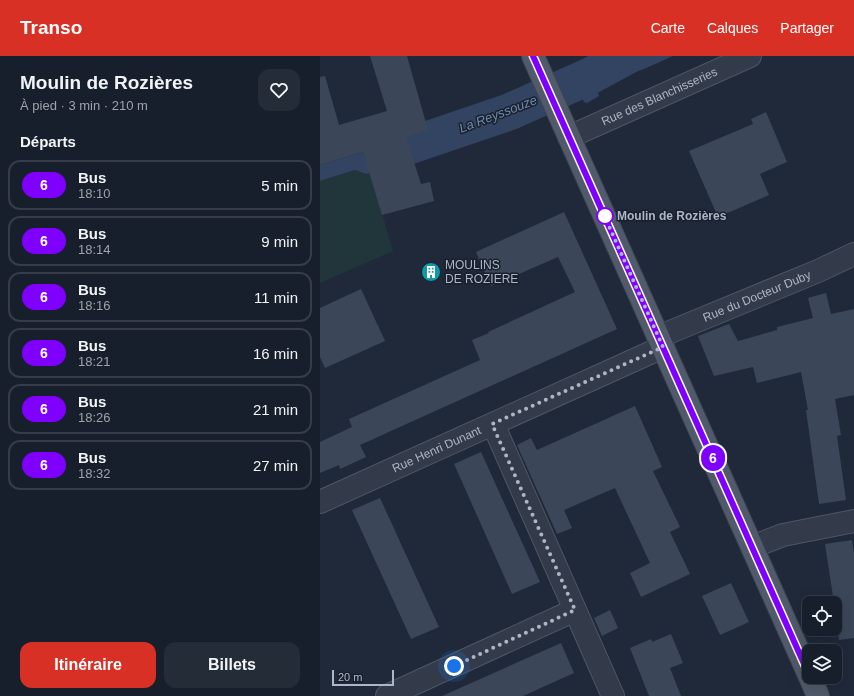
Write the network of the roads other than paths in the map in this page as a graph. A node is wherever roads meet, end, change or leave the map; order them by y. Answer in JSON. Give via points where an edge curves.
{"nodes":[{"id":1,"x":750,"y":56,"type":"edge"},
{"id":2,"x":536,"y":62,"type":"edge"},
{"id":3,"x":566,"y":130,"type":"junction"},
{"id":4,"x":854,"y":254,"type":"edge"},
{"id":5,"x":661,"y":342,"type":"junction"},
{"id":6,"x":492,"y":424,"type":"junction"},
{"id":7,"x":320,"y":502,"type":"edge"},
{"id":8,"x":854,"y":522,"type":"edge"},
{"id":9,"x":752,"y":547,"type":"junction"},
{"id":10,"x":575,"y":610,"type":"junction"},
{"id":11,"x":812,"y":687,"type":"edge"},
{"id":12,"x":387,"y":696,"type":"edge"},
{"id":13,"x":612,"y":696,"type":"edge"}],
"edges":[{"from":1,"to":3,"type":"street","name":"Rue des Blanchisseries"},
{"from":2,"to":3,"type":"main road"},
{"from":3,"to":5,"type":"main road"},
{"from":4,"to":5,"type":"street","name":"Rue du Docteur Duby"},
{"from":5,"to":6,"type":"street","name":"Rue Henri Dunant"},
{"from":5,"to":9,"type":"main road"},
{"from":6,"to":7,"type":"street","name":"Rue Henri Dunant"},
{"from":6,"to":10,"type":"street"},
{"from":8,"to":9,"type":"street","via":[[783,535]]},
{"from":9,"to":11,"type":"main road"},
{"from":10,"to":12,"type":"street"},
{"from":10,"to":13,"type":"street"}]}
